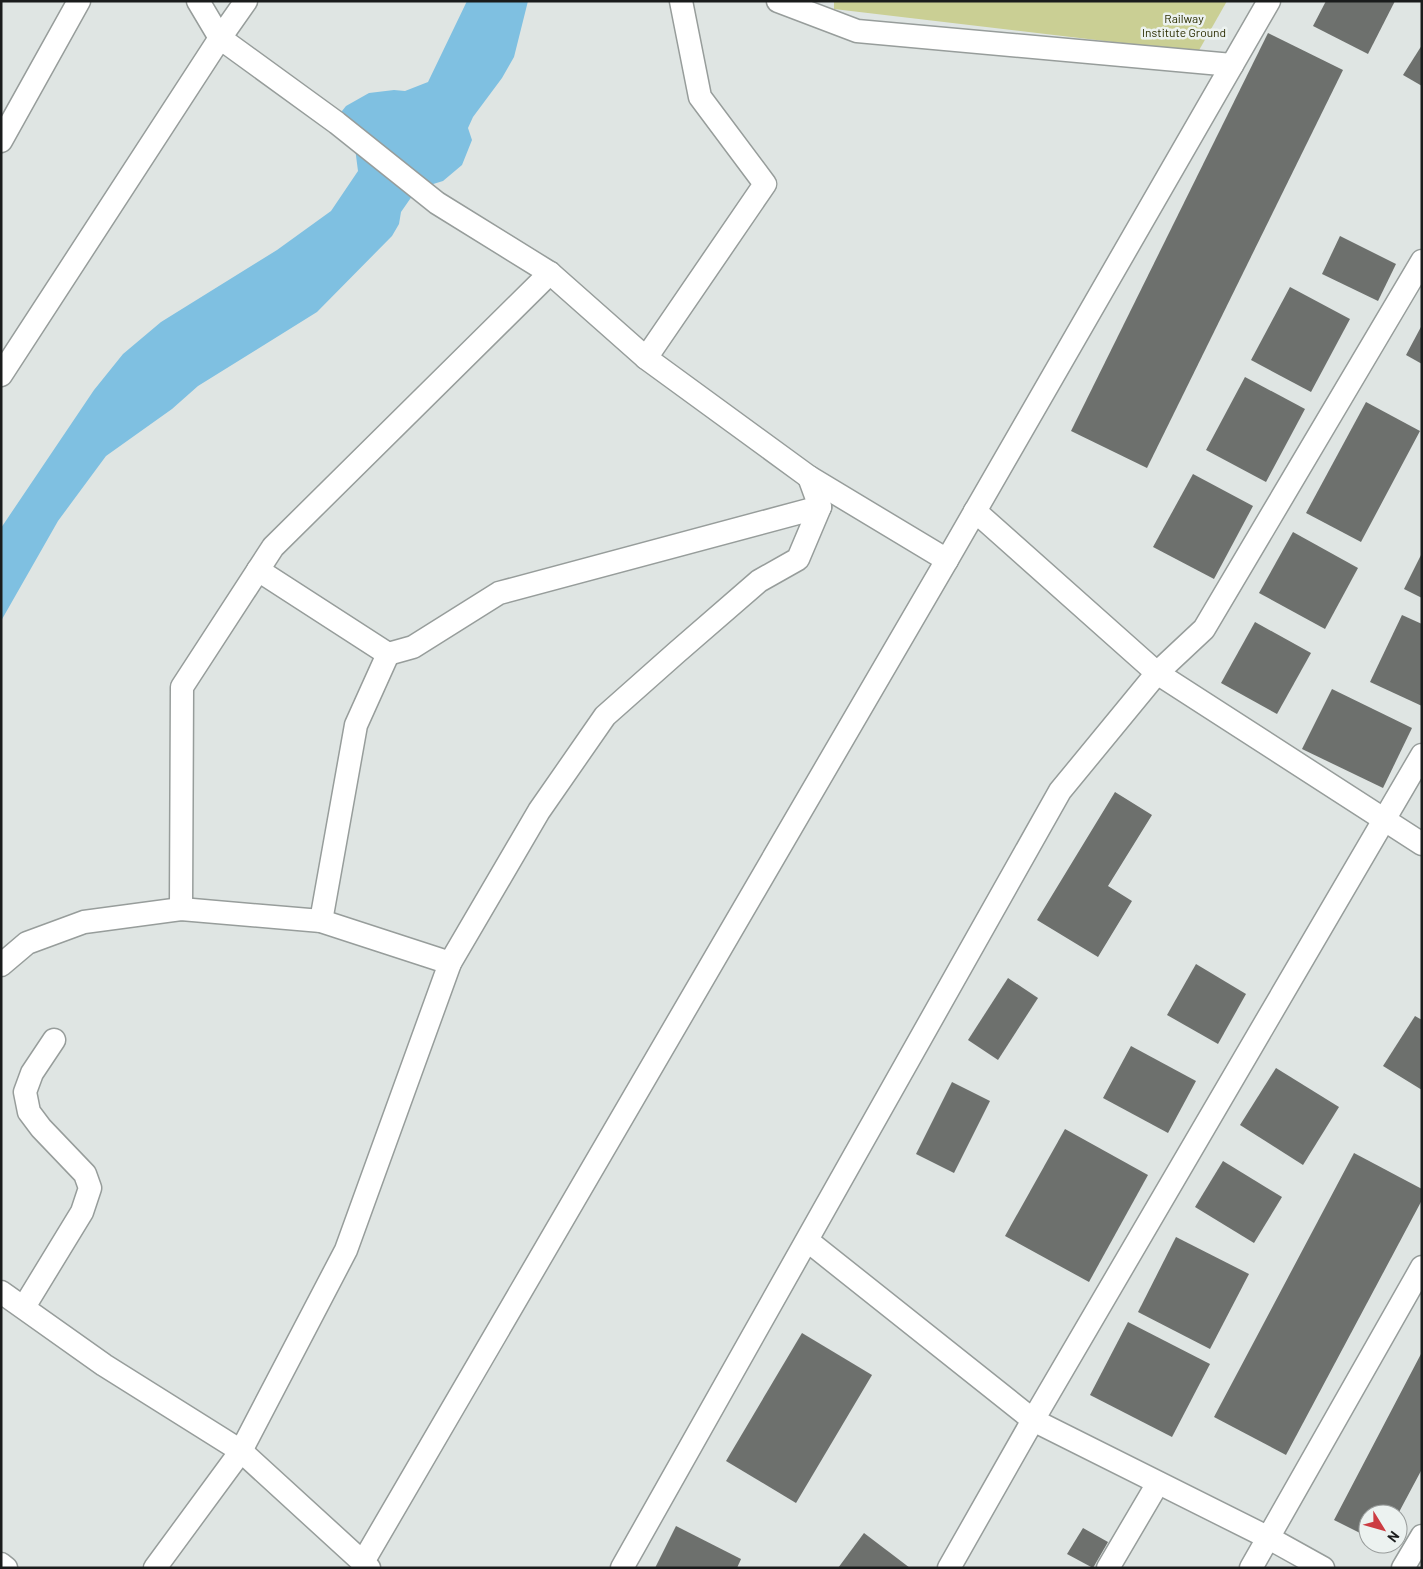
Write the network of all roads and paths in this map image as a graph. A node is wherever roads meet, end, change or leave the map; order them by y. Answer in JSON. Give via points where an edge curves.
{"nodes":[{"id":1,"x":79,"y":1,"type":"edge"},
{"id":2,"x":198,"y":1,"type":"edge"},
{"id":3,"x":246,"y":1,"type":"edge"},
{"id":4,"x":682,"y":1,"type":"edge"},
{"id":5,"x":778,"y":1,"type":"edge"},
{"id":6,"x":1269,"y":1,"type":"edge"},
{"id":7,"x":220,"y":38,"type":"junction"},
{"id":8,"x":1232,"y":65,"type":"junction"},
{"id":9,"x":1,"y":141,"type":"edge"},
{"id":10,"x":1422,"y":261,"type":"edge"},
{"id":11,"x":550,"y":272,"type":"junction"},
{"id":12,"x":646,"y":358,"type":"junction"},
{"id":13,"x":1,"y":375,"type":"edge"},
{"id":14,"x":809,"y":477,"type":"junction"},
{"id":15,"x":820,"y":507,"type":"junction"},
{"id":16,"x":975,"y":511,"type":"junction"},
{"id":17,"x":947,"y":560,"type":"junction"},
{"id":18,"x":258,"y":570,"type":"junction"},
{"id":19,"x":388,"y":654,"type":"junction"},
{"id":20,"x":1157,"y":673,"type":"junction"},
{"id":21,"x":1422,"y":755,"type":"edge"},
{"id":22,"x":1384,"y":821,"type":"junction"},
{"id":23,"x":1422,"y":844,"type":"edge"},
{"id":24,"x":181,"y":909,"type":"junction"},
{"id":25,"x":321,"y":921,"type":"junction"},
{"id":26,"x":450,"y":964,"type":"junction"},
{"id":27,"x":1,"y":965,"type":"edge"},
{"id":28,"x":54,"y":1040,"type":"dead end"},
{"id":29,"x":808,"y":1241,"type":"junction"},
{"id":30,"x":1422,"y":1267,"type":"edge"},
{"id":31,"x":1,"y":1292,"type":"edge"},
{"id":32,"x":24,"y":1307,"type":"junction"},
{"id":33,"x":1033,"y":1420,"type":"junction"},
{"id":34,"x":241,"y":1450,"type":"junction"},
{"id":35,"x":1158,"y":1483,"type":"junction"},
{"id":36,"x":1422,"y":1536,"type":"edge"},
{"id":37,"x":1269,"y":1538,"type":"junction"},
{"id":38,"x":1,"y":1564,"type":"edge"},
{"id":39,"x":366,"y":1565,"type":"edge"},
{"id":40,"x":6,"y":1568,"type":"edge"},
{"id":41,"x":155,"y":1568,"type":"edge"},
{"id":42,"x":622,"y":1568,"type":"edge"},
{"id":43,"x":949,"y":1568,"type":"edge"},
{"id":44,"x":1108,"y":1568,"type":"edge"},
{"id":45,"x":1251,"y":1568,"type":"edge"},
{"id":46,"x":1323,"y":1568,"type":"edge"},
{"id":47,"x":1403,"y":1568,"type":"edge"}],
"edges":[{"from":1,"to":9,"type":"street"},
{"from":2,"to":7,"type":"street"},
{"from":3,"to":7,"type":"street"},
{"from":4,"to":12,"type":"street","via":[[700,97],[765,184]]},
{"from":5,"to":8,"type":"street","via":[[857,31]]},
{"from":6,"to":8,"type":"street"},
{"from":7,"to":11,"type":"street","via":[[337,123],[437,202]]},
{"from":7,"to":13,"type":"street"},
{"from":8,"to":16,"type":"street"},
{"from":10,"to":20,"type":"street","via":[[1204,629]]},
{"from":11,"to":12,"type":"street"},
{"from":11,"to":18,"type":"street","via":[[273,547]]},
{"from":12,"to":14,"type":"street"},
{"from":14,"to":15,"type":"street"},
{"from":14,"to":17,"type":"street"},
{"from":15,"to":19,"type":"street","via":[[499,593],[413,647]]},
{"from":15,"to":26,"type":"street","via":[[798,558],[759,582],[605,716],[539,811]]},
{"from":16,"to":17,"type":"street"},
{"from":16,"to":20,"type":"street"},
{"from":17,"to":39,"type":"street"},
{"from":18,"to":19,"type":"street"},
{"from":18,"to":24,"type":"street","via":[[182,687]]},
{"from":19,"to":25,"type":"street","via":[[356,726]]},
{"from":20,"to":22,"type":"street"},
{"from":20,"to":29,"type":"street","via":[[1060,791]]},
{"from":21,"to":22,"type":"street"},
{"from":22,"to":23,"type":"street"},
{"from":22,"to":33,"type":"street"},
{"from":24,"to":25,"type":"street"},
{"from":24,"to":27,"type":"street","via":[[84,922],[27,943]]},
{"from":25,"to":26,"type":"street"},
{"from":26,"to":34,"type":"street","via":[[346,1250]]},
{"from":28,"to":32,"type":"street","via":[[32,1074],[25,1092],[29,1112],[86,1174],[90,1188],[82,1212]]},
{"from":29,"to":33,"type":"street"},
{"from":29,"to":42,"type":"street"},
{"from":30,"to":37,"type":"street"},
{"from":31,"to":32,"type":"street"},
{"from":32,"to":34,"type":"street","via":[[104,1365]]},
{"from":33,"to":35,"type":"street"},
{"from":33,"to":43,"type":"street"},
{"from":34,"to":39,"type":"street"},
{"from":34,"to":41,"type":"street"},
{"from":35,"to":37,"type":"street"},
{"from":35,"to":44,"type":"street"},
{"from":36,"to":47,"type":"street"},
{"from":37,"to":45,"type":"street"},
{"from":37,"to":46,"type":"street"},
{"from":38,"to":40,"type":"street"}]}
